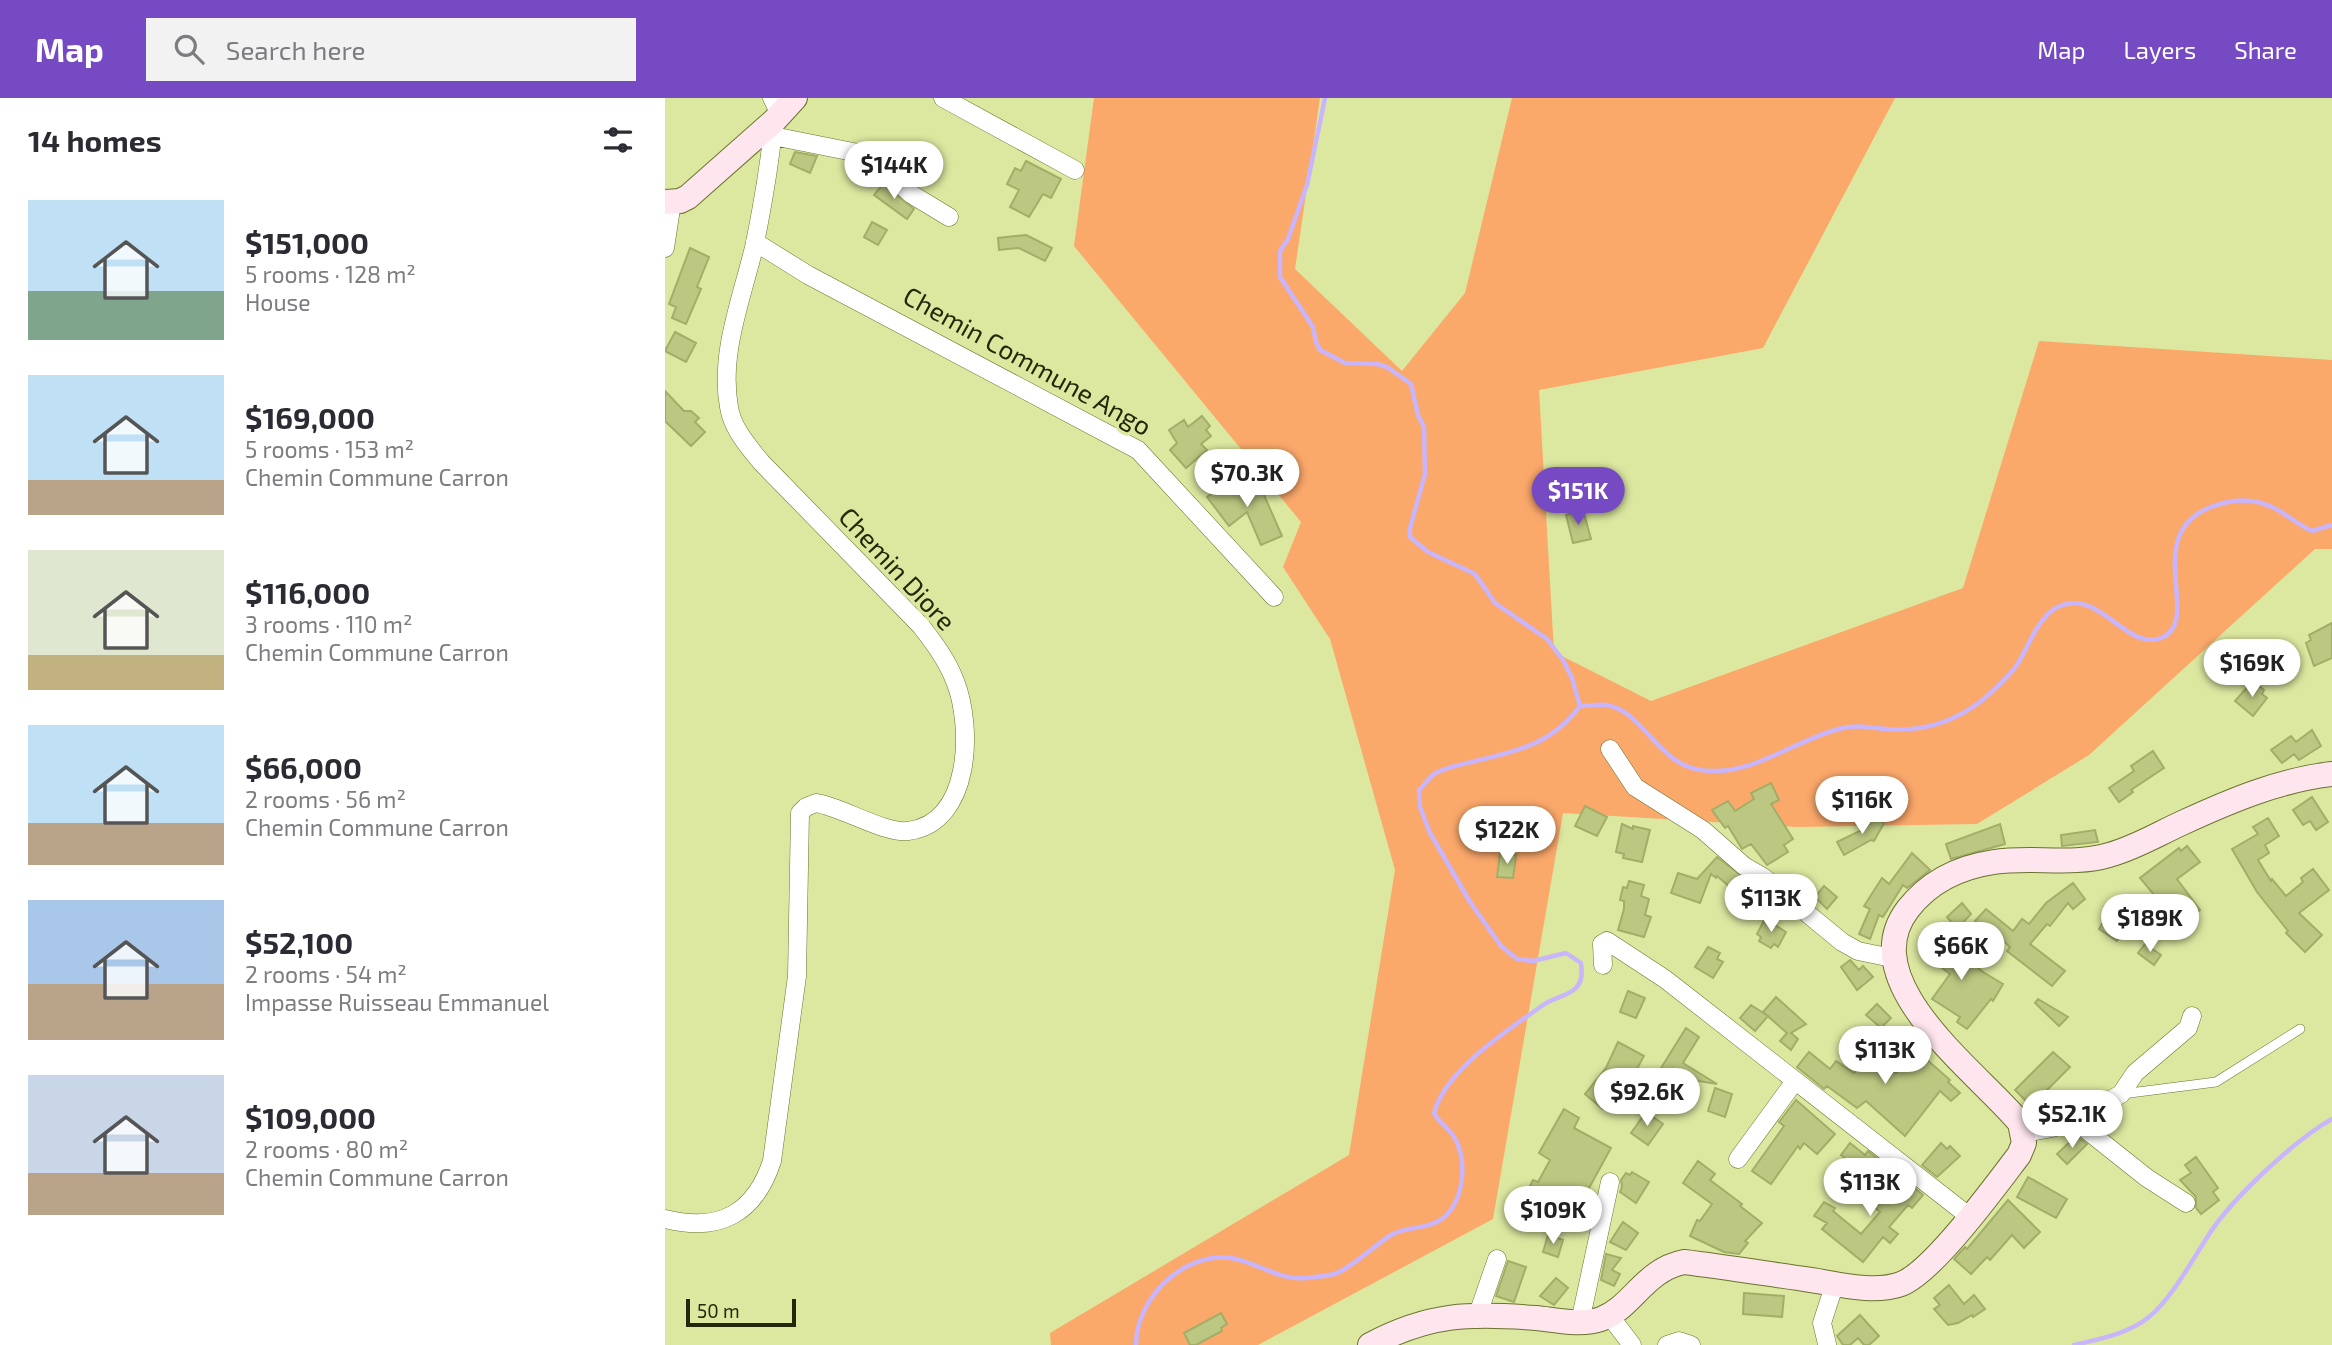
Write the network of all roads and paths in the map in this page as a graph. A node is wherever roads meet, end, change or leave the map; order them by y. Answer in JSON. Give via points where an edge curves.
{"nodes":[{"id":1,"x":943,"y":98,"type":"edge"},
{"id":2,"x":779,"y":113,"type":"edge"},
{"id":3,"x":1075,"y":170,"type":"dead end"},
{"id":4,"x":668,"y":202,"type":"edge"},
{"id":5,"x":949,"y":217,"type":"dead end"},
{"id":6,"x":755,"y":242,"type":"junction"},
{"id":7,"x":665,"y":248,"type":"edge"},
{"id":8,"x":1274,"y":597,"type":"dead end"},
{"id":9,"x":1610,"y":749,"type":"dead end"},
{"id":10,"x":2332,"y":774,"type":"edge"},
{"id":11,"x":1892,"y":958,"type":"junction"},
{"id":12,"x":1602,"y":965,"type":"dead end"},
{"id":13,"x":2192,"y":1016,"type":"dead end"},
{"id":14,"x":2300,"y":1029,"type":"dead end"},
{"id":15,"x":1795,"y":1081,"type":"junction"},
{"id":16,"x":2121,"y":1094,"type":"junction"},
{"id":17,"x":2074,"y":1120,"type":"junction"},
{"id":18,"x":2024,"y":1133,"type":"junction"},
{"id":19,"x":1738,"y":1158,"type":"dead end"},
{"id":20,"x":1610,"y":1182,"type":"dead end"},
{"id":21,"x":2186,"y":1203,"type":"dead end"},
{"id":22,"x":1970,"y":1217,"type":"junction"},
{"id":23,"x":665,"y":1219,"type":"edge"},
{"id":24,"x":1497,"y":1259,"type":"dead end"},
{"id":25,"x":1835,"y":1283,"type":"junction"},
{"id":26,"x":1478,"y":1314,"type":"junction"},
{"id":27,"x":1609,"y":1315,"type":"junction"},
{"id":28,"x":1580,"y":1322,"type":"junction"},
{"id":29,"x":1693,"y":1326,"type":"dead end"},
{"id":30,"x":1679,"y":1344,"type":"edge"},
{"id":31,"x":1827,"y":1344,"type":"edge"},
{"id":32,"x":1370,"y":1345,"type":"edge"},
{"id":33,"x":1632,"y":1345,"type":"edge"}],
"edges":[{"from":1,"to":3,"type":"street"},
{"from":2,"to":4,"type":"street","via":[[694,192]]},
{"from":2,"to":5,"type":"street","via":[[868,155],[911,194]]},
{"from":2,"to":6,"type":"street","name":"Chemin Diore"},
{"from":4,"to":7,"type":"street"},
{"from":6,"to":8,"type":"street","name":"Chemin Commune Ango","via":[[808,275],[1138,450]]},
{"from":6,"to":23,"type":"street","name":"Chemin Diore","via":[[729,352],[725,382],[729,410],[741,437],[761,462],[921,626],[943,656],[963,707],[964,766],[953,797],[920,828],[904,832],[816,803],[800,813],[797,976],[765,1183],[745,1208],[725,1219],[694,1223]]},
{"from":9,"to":11,"type":"street","via":[[1635,787],[1703,831],[1842,942],[1858,951]]},
{"from":10,"to":11,"type":"street","via":[[2234,800],[2108,855],[2085,860],[1995,862],[1954,872],[1916,898],[1898,922]]},
{"from":11,"to":18,"type":"street","via":[[1899,980],[1922,1018],[2011,1111]]},
{"from":12,"to":15,"type":"street","via":[[1602,944],[1607,941],[1665,979]]},
{"from":13,"to":16,"type":"street","via":[[2188,1028],[2135,1073]]},
{"from":14,"to":16,"type":"lane","via":[[2216,1082]]},
{"from":15,"to":19,"type":"street"},
{"from":15,"to":22,"type":"street"},
{"from":16,"to":17,"type":"street"},
{"from":17,"to":18,"type":"street"},
{"from":17,"to":21,"type":"street"},
{"from":18,"to":22,"type":"street","via":[[2019,1155]]},
{"from":20,"to":28,"type":"street"},
{"from":22,"to":25,"type":"street","via":[[1926,1267],[1901,1284]]},
{"from":24,"to":26,"type":"street"},
{"from":25,"to":27,"type":"street","via":[[1684,1262],[1665,1267]]},
{"from":25,"to":31,"type":"street","via":[[1822,1323]]},
{"from":26,"to":28,"type":"street"},
{"from":26,"to":32,"type":"street","via":[[1401,1329]]},
{"from":27,"to":28,"type":"street"},
{"from":27,"to":33,"type":"street"},
{"from":29,"to":30,"type":"street"}]}
